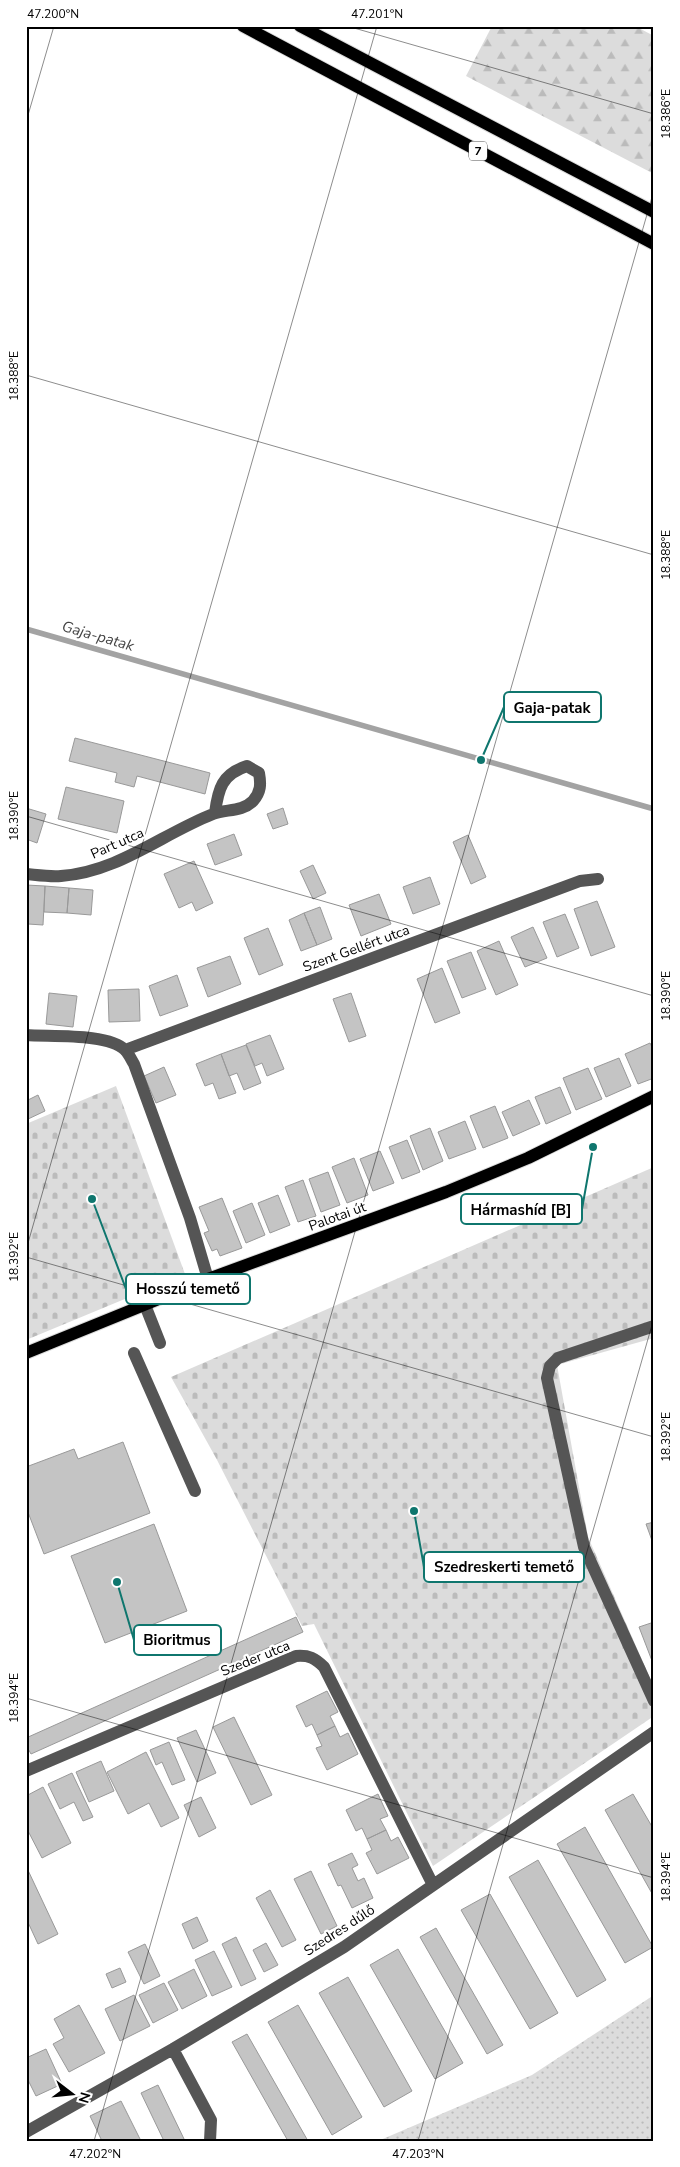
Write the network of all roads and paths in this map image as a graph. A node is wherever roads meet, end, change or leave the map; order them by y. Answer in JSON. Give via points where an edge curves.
{"nodes":[{"id":1,"x":243,"y":26,"type":"edge"},
{"id":2,"x":300,"y":26,"type":"edge"},
{"id":3,"x":654,"y":212,"type":"edge"},
{"id":4,"x":654,"y":244,"type":"edge"},
{"id":5,"x":214,"y":813,"type":"dead end"},
{"id":6,"x":26,"y":874,"type":"edge"},
{"id":7,"x":598,"y":879,"type":"dead end"},
{"id":8,"x":26,"y":1036,"type":"edge"},
{"id":9,"x":125,"y":1050,"type":"junction"},
{"id":10,"x":654,"y":1096,"type":"edge"},
{"id":11,"x":208,"y":1279,"type":"junction"},
{"id":12,"x":145,"y":1304,"type":"junction"},
{"id":13,"x":654,"y":1326,"type":"edge"},
{"id":14,"x":160,"y":1343,"type":"dead end"},
{"id":15,"x":26,"y":1353,"type":"edge"},
{"id":16,"x":134,"y":1353,"type":"dead end"},
{"id":17,"x":195,"y":1491,"type":"dead end"},
{"id":18,"x":654,"y":1701,"type":"edge"},
{"id":19,"x":654,"y":1732,"type":"edge"},
{"id":20,"x":26,"y":1771,"type":"edge"},
{"id":21,"x":433,"y":1885,"type":"junction"},
{"id":22,"x":173,"y":2049,"type":"junction"},
{"id":23,"x":26,"y":2132,"type":"edge"},
{"id":24,"x":210,"y":2141,"type":"edge"}],
"edges":[{"from":1,"to":4,"type":"main road","number":"7"},
{"from":2,"to":3,"type":"main road","number":"7"},
{"from":5,"to":6,"type":"street","name":"Part utca","via":[[89,872],[60,876]]},
{"from":7,"to":9,"type":"street","name":"Szent Gellért utca","via":[[580,881]]},
{"from":8,"to":9,"type":"street","via":[[100,1039]]},
{"from":9,"to":11,"type":"street","via":[[134,1064]]},
{"from":10,"to":11,"type":"main road","name":"Palotai út","via":[[485,1176]]},
{"from":11,"to":12,"type":"main road","name":"Palotai út"},
{"from":12,"to":14,"type":"street"},
{"from":12,"to":15,"type":"main road","name":"Palotai út"},
{"from":13,"to":18,"type":"street","via":[[558,1358],[550,1366],[547,1378],[584,1547]]},
{"from":16,"to":17,"type":"street"},
{"from":19,"to":21,"type":"street","name":"Szedres dűlő"},
{"from":20,"to":21,"type":"street","name":"Szeder utca","via":[[296,1656],[308,1655],[317,1659],[324,1668]]},
{"from":21,"to":22,"type":"street","name":"Szedres dűlő","via":[[344,1947]]},
{"from":22,"to":23,"type":"street","name":"Szedres dűlő"},
{"from":22,"to":24,"type":"street","via":[[211,2120]]}]}
